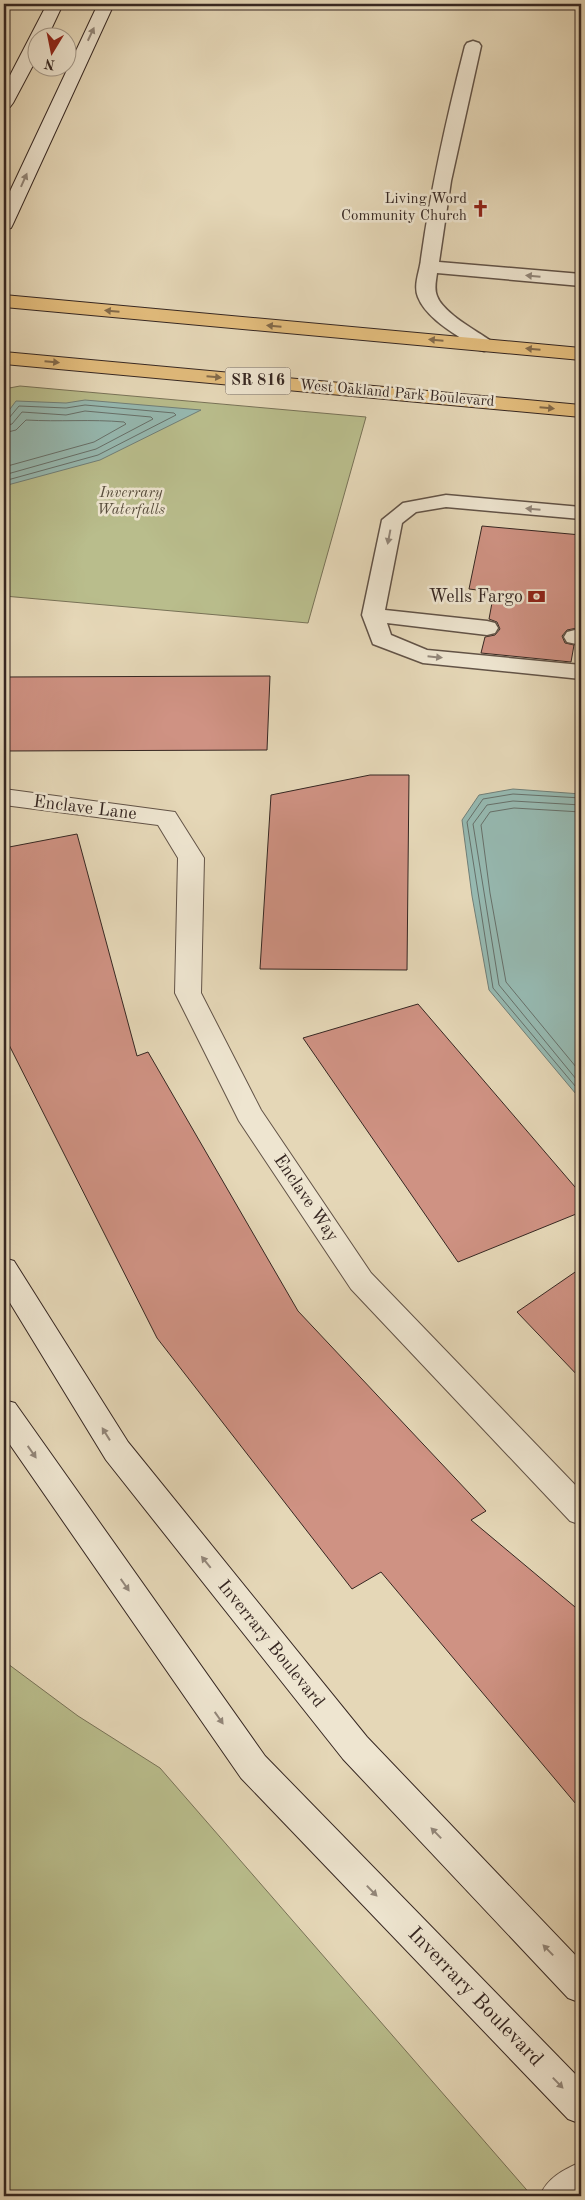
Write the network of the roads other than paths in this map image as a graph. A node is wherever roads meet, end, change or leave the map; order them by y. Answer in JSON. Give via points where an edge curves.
{"nodes":[{"id":1,"x":55,"y":4,"type":"edge"},
{"id":2,"x":106,"y":4,"type":"edge"},
{"id":3,"x":43,"y":28,"type":"edge"},
{"id":4,"x":473,"y":46,"type":"dead end"},
{"id":5,"x":28,"y":53,"type":"edge"},
{"id":6,"x":8,"y":84,"type":"edge"},
{"id":7,"x":4,"y":103,"type":"edge"},
{"id":8,"x":4,"y":224,"type":"edge"},
{"id":9,"x":430,"y":267,"type":"junction"},
{"id":10,"x":581,"y":280,"type":"edge"},
{"id":11,"x":4,"y":301,"type":"edge"},
{"id":12,"x":484,"y":345,"type":"junction"},
{"id":13,"x":581,"y":354,"type":"edge"},
{"id":14,"x":4,"y":358,"type":"edge"},
{"id":15,"x":581,"y":411,"type":"edge"},
{"id":16,"x":581,"y":514,"type":"edge"},
{"id":17,"x":373,"y":615,"type":"junction"},
{"id":18,"x":487,"y":628,"type":"dead end"},
{"id":19,"x":581,"y":672,"type":"edge"},
{"id":20,"x":4,"y":798,"type":"edge"},
{"id":21,"x":166,"y":818,"type":"joint"},
{"id":22,"x":4,"y":1269,"type":"edge"},
{"id":23,"x":4,"y":1412,"type":"edge"},
{"id":24,"x":581,"y":1512,"type":"edge"},
{"id":25,"x":581,"y":1986,"type":"edge"},
{"id":26,"x":581,"y":2106,"type":"edge"},
{"id":27,"x":581,"y":2181,"type":"edge"},
{"id":28,"x":559,"y":2196,"type":"edge"}],
"edges":[{"from":1,"to":3,"type":"street"},
{"from":8,"to":2,"type":"street","one_way":true},
{"from":4,"to":9,"type":"lane","via":[[435,215]]},
{"from":5,"to":6,"type":"street"},
{"from":6,"to":7,"type":"street"},
{"from":10,"to":9,"type":"lane","one_way":true},
{"from":9,"to":12,"type":"lane","via":[[427,297],[444,316]]},
{"from":12,"to":11,"type":"main road","one_way":true},
{"from":13,"to":12,"type":"main road","one_way":true},
{"from":14,"to":15,"type":"main road","name":"West Oakland Park Boulevard","number":"SR 816","one_way":true},
{"from":16,"to":17,"type":"lane","one_way":true,"via":[[446,501],[410,507],[392,520]]},
{"from":17,"to":18,"type":"lane"},
{"from":17,"to":19,"type":"lane","one_way":true,"via":[[381,639],[423,656]]},
{"from":20,"to":21,"type":"street","name":"Enclave Lane"},
{"from":21,"to":24,"type":"street","name":"Enclave Way","via":[[191,858],[188,993],[249,1114],[361,1281]]},
{"from":25,"to":22,"type":"street","name":"Inverrary Boulevard","one_way":true,"via":[[355,1748],[117,1451]]},
{"from":23,"to":26,"type":"street","name":"Inverrary Boulevard","one_way":true,"via":[[253,1768]]},
{"from":27,"to":28,"type":"street"}]}
